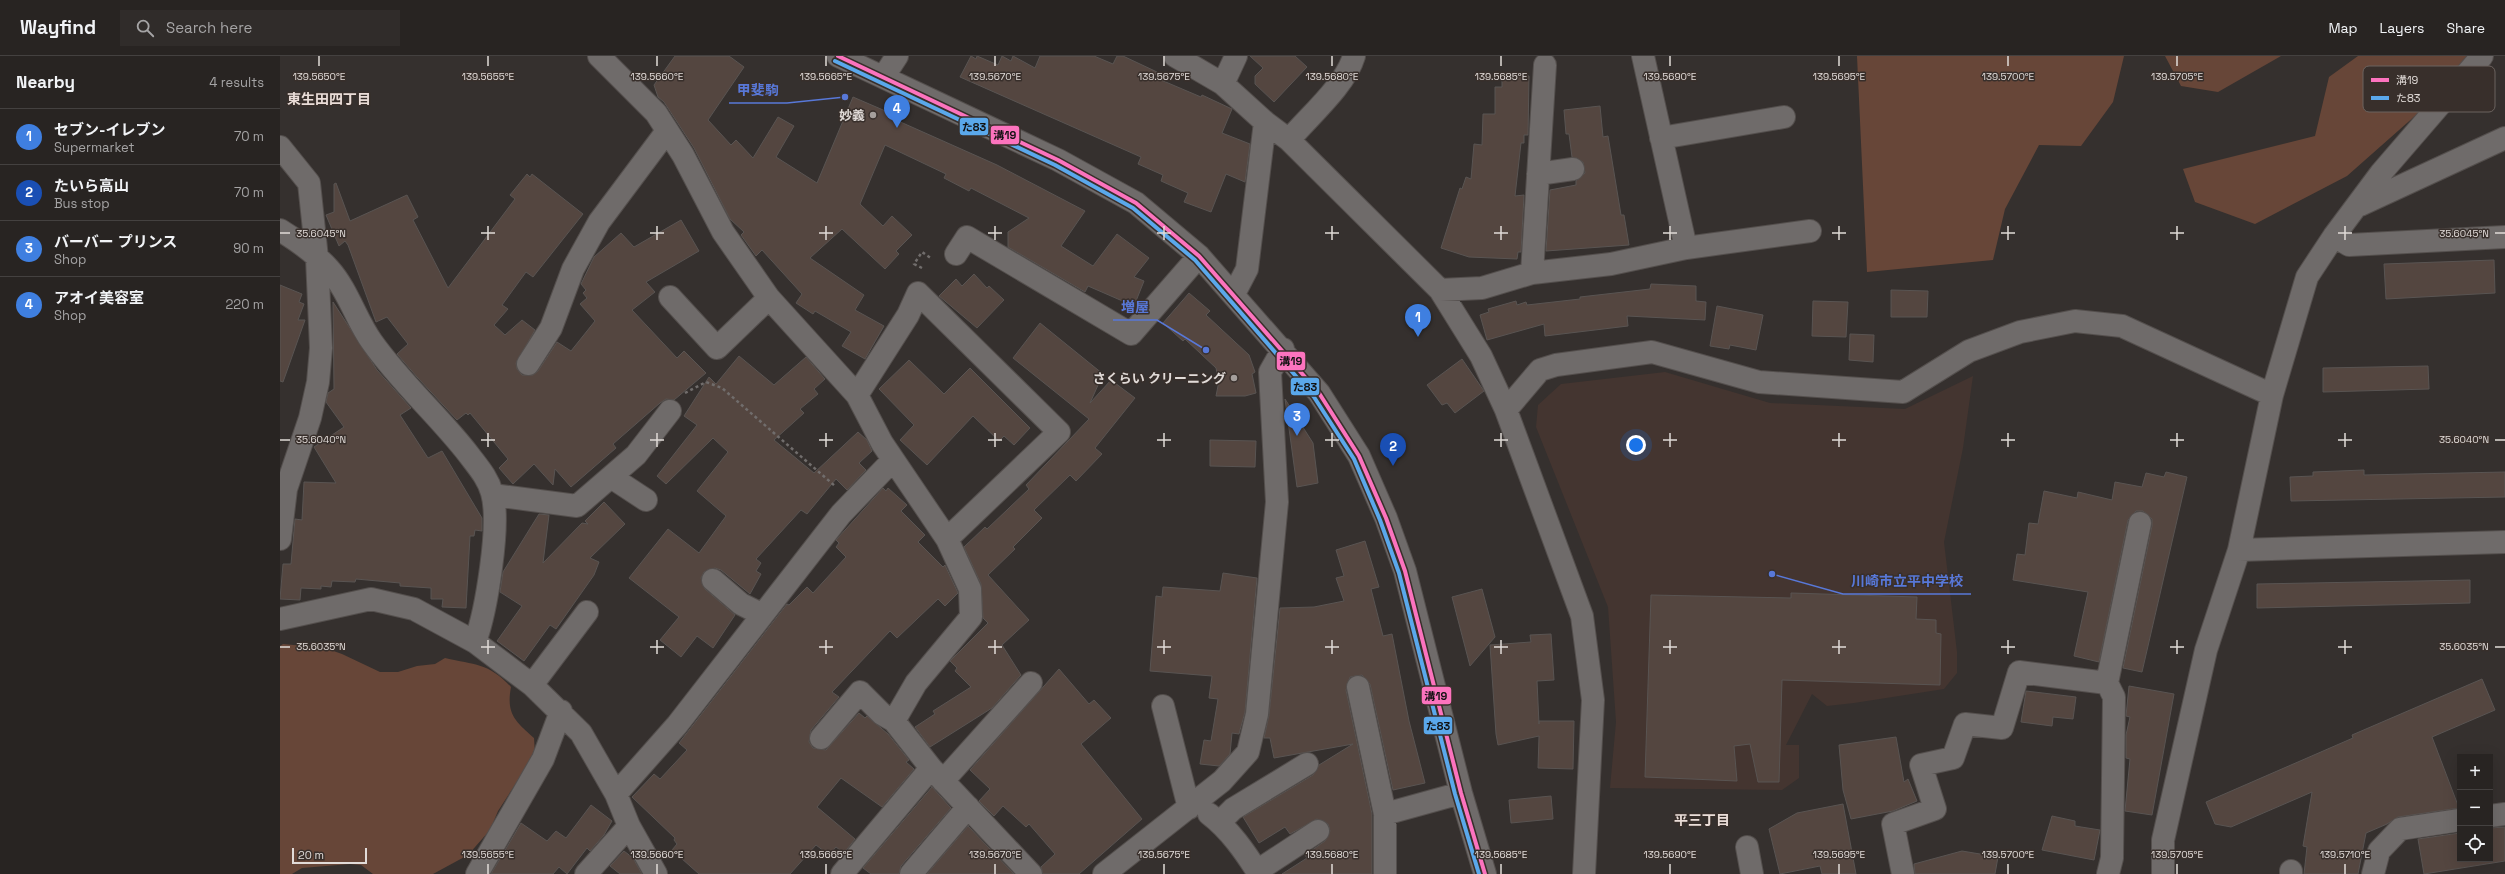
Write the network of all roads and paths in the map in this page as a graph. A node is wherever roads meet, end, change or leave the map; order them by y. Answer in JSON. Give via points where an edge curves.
{"nodes":[{"id":1,"x":599,"y":56,"type":"edge"},
{"id":2,"x":838,"y":56,"type":"edge"},
{"id":3,"x":897,"y":56,"type":"edge"},
{"id":4,"x":1175,"y":56,"type":"edge"},
{"id":5,"x":1236,"y":56,"type":"edge"},
{"id":6,"x":1354,"y":56,"type":"edge"},
{"id":7,"x":1643,"y":56,"type":"edge"},
{"id":8,"x":2482,"y":56,"type":"edge"},
{"id":9,"x":1546,"y":65,"type":"dead end"},
{"id":10,"x":2473,"y":66,"type":"edge"},
{"id":11,"x":884,"y":76,"type":"junction"},
{"id":12,"x":1223,"y":84,"type":"junction"},
{"id":13,"x":2434,"y":112,"type":"edge"},
{"id":14,"x":1784,"y":117,"type":"dead end"},
{"id":15,"x":1264,"y":122,"type":"junction"},
{"id":16,"x":668,"y":131,"type":"junction"},
{"id":17,"x":1661,"y":138,"type":"junction"},
{"id":18,"x":2505,"y":138,"type":"edge"},
{"id":19,"x":1289,"y":140,"type":"junction"},
{"id":20,"x":280,"y":147,"type":"edge"},
{"id":21,"x":1572,"y":169,"type":"dead end"},
{"id":22,"x":1538,"y":174,"type":"junction"},
{"id":23,"x":2359,"y":205,"type":"junction"},
{"id":24,"x":280,"y":230,"type":"edge"},
{"id":25,"x":1810,"y":231,"type":"dead end"},
{"id":26,"x":2334,"y":236,"type":"junction"},
{"id":27,"x":2505,"y":237,"type":"edge"},
{"id":28,"x":1686,"y":248,"type":"junction"},
{"id":29,"x":956,"y":254,"type":"joint"},
{"id":30,"x":1199,"y":256,"type":"junction"},
{"id":31,"x":317,"y":258,"type":"junction"},
{"id":32,"x":1532,"y":273,"type":"junction"},
{"id":33,"x":1440,"y":290,"type":"junction"},
{"id":34,"x":918,"y":293,"type":"junction"},
{"id":35,"x":1234,"y":294,"type":"junction"},
{"id":36,"x":670,"y":297,"type":"dead end"},
{"id":37,"x":769,"y":298,"type":"junction"},
{"id":38,"x":1283,"y":349,"type":"junction"},
{"id":39,"x":528,"y":364,"type":"dead end"},
{"id":40,"x":706,"y":382,"type":"dead end"},
{"id":41,"x":857,"y":395,"type":"junction"},
{"id":42,"x":2272,"y":395,"type":"junction"},
{"id":43,"x":1506,"y":410,"type":"junction"},
{"id":44,"x":670,"y":411,"type":"dead end"},
{"id":45,"x":893,"y":460,"type":"junction"},
{"id":46,"x":611,"y":477,"type":"junction"},
{"id":47,"x":493,"y":495,"type":"junction"},
{"id":48,"x":646,"y":500,"type":"dead end"},
{"id":49,"x":853,"y":502,"type":"junction"},
{"id":50,"x":2140,"y":523,"type":"dead end"},
{"id":51,"x":280,"y":539,"type":"edge"},
{"id":52,"x":947,"y":539,"type":"junction"},
{"id":53,"x":2505,"y":542,"type":"edge"},
{"id":54,"x":2239,"y":550,"type":"junction"},
{"id":55,"x":713,"y":580,"type":"dead end"},
{"id":56,"x":587,"y":612,"type":"dead end"},
{"id":57,"x":761,"y":614,"type":"junction"},
{"id":58,"x":280,"y":619,"type":"edge"},
{"id":59,"x":475,"y":642,"type":"junction"},
{"id":60,"x":1030,"y":683,"type":"dead end"},
{"id":61,"x":2107,"y":683,"type":"junction"},
{"id":62,"x":532,"y":685,"type":"junction"},
{"id":63,"x":1358,"y":688,"type":"dead end"},
{"id":64,"x":1163,"y":706,"type":"dead end"},
{"id":65,"x":561,"y":712,"type":"junction"},
{"id":66,"x":894,"y":721,"type":"junction"},
{"id":67,"x":821,"y":738,"type":"dead end"},
{"id":68,"x":1307,"y":764,"type":"dead end"},
{"id":69,"x":937,"y":774,"type":"junction"},
{"id":70,"x":1461,"y":793,"type":"junction"},
{"id":71,"x":616,"y":794,"type":"junction"},
{"id":72,"x":1192,"y":806,"type":"junction"},
{"id":73,"x":968,"y":807,"type":"junction"},
{"id":74,"x":1385,"y":814,"type":"junction"},
{"id":75,"x":2505,"y":814,"type":"edge"},
{"id":76,"x":2493,"y":816,"type":"edge"},
{"id":77,"x":2457,"y":820,"type":"edge"},
{"id":78,"x":1220,"y":822,"type":"junction"},
{"id":79,"x":629,"y":826,"type":"junction"},
{"id":80,"x":1318,"y":831,"type":"dead end"},
{"id":81,"x":1747,"y":847,"type":"dead end"},
{"id":82,"x":2115,"y":869,"type":"edge"},
{"id":83,"x":1258,"y":873,"type":"edge"},
{"id":84,"x":477,"y":874,"type":"edge"},
{"id":85,"x":586,"y":874,"type":"edge"},
{"id":86,"x":656,"y":874,"type":"edge"},
{"id":87,"x":842,"y":874,"type":"edge"},
{"id":88,"x":911,"y":874,"type":"edge"},
{"id":89,"x":1031,"y":874,"type":"edge"},
{"id":90,"x":1104,"y":874,"type":"edge"},
{"id":91,"x":1385,"y":874,"type":"edge"},
{"id":92,"x":1485,"y":874,"type":"edge"},
{"id":93,"x":1584,"y":874,"type":"edge"},
{"id":94,"x":1752,"y":874,"type":"edge"},
{"id":95,"x":1903,"y":874,"type":"edge"},
{"id":96,"x":2164,"y":874,"type":"edge"},
{"id":97,"x":2373,"y":874,"type":"edge"}],
"edges":[{"from":1,"to":16,"type":"street","via":[[656,113]]},
{"from":2,"to":11,"type":"street"},
{"from":3,"to":11,"type":"street"},
{"from":4,"to":12,"type":"street"},
{"from":5,"to":12,"type":"street"},
{"from":6,"to":19,"type":"street","via":[[1351,65],[1334,88]]},
{"from":7,"to":17,"type":"street"},
{"from":8,"to":10,"type":"street"},
{"from":9,"to":22,"type":"street"},
{"from":11,"to":30,"type":"street","via":[[1058,160],[1136,203]]},
{"from":12,"to":15,"type":"street"},
{"from":13,"to":23,"type":"street","via":[[2381,173]]},
{"from":14,"to":17,"type":"street"},
{"from":15,"to":19,"type":"street"},
{"from":15,"to":35,"type":"street","via":[[1247,269]]},
{"from":16,"to":37,"type":"street","via":[[723,232]]},
{"from":16,"to":39,"type":"street","via":[[599,222],[573,269],[551,328]]},
{"from":17,"to":28,"type":"street"},
{"from":18,"to":23,"type":"street"},
{"from":19,"to":33,"type":"street"},
{"from":20,"to":31,"type":"street","via":[[309,183]]},
{"from":21,"to":22,"type":"street"},
{"from":22,"to":32,"type":"street"},
{"from":23,"to":26,"type":"street"},
{"from":24,"to":31,"type":"street","via":[[306,247]]},
{"from":25,"to":28,"type":"street"},
{"from":26,"to":27,"type":"street","via":[[2349,245]]},
{"from":26,"to":42,"type":"street","via":[[2307,277]]},
{"from":28,"to":32,"type":"street","via":[[1611,264]]},
{"from":29,"to":30,"type":"street","via":[[967,237],[1131,334]]},
{"from":29,"to":34,"type":"path","via":[[945,267],[922,252],[914,264],[935,276]]},
{"from":30,"to":35,"type":"street"},
{"from":31,"to":47,"type":"street","via":[[330,270],[372,342],[419,400],[458,441],[488,482]]},
{"from":31,"to":51,"type":"street","via":[[321,348],[318,382],[310,418],[286,489]]},
{"from":32,"to":33,"type":"street","via":[[1482,288]]},
{"from":33,"to":43,"type":"street","via":[[1481,356]]},
{"from":34,"to":41,"type":"street","via":[[908,315]]},
{"from":34,"to":52,"type":"street","via":[[1059,432]]},
{"from":35,"to":38,"type":"street"},
{"from":36,"to":37,"type":"street","via":[[717,348]]},
{"from":37,"to":41,"type":"street"},
{"from":38,"to":70,"type":"street","via":[[1319,393],[1359,456],[1386,518],[1418,617]]},
{"from":38,"to":72,"type":"street","via":[[1270,372],[1277,502],[1257,714],[1248,752],[1222,781]]},
{"from":40,"to":49,"type":"path","via":[[722,388]]},
{"from":41,"to":45,"type":"street"},
{"from":42,"to":43,"type":"street","via":[[2122,326],[2075,321],[2020,332],[1969,351],[1903,392],[1759,382],[1652,352],[1556,365],[1540,370]]},
{"from":42,"to":54,"type":"street"},
{"from":43,"to":93,"type":"street","via":[[1582,616],[1593,700]]},
{"from":44,"to":46,"type":"street","via":[[636,455]]},
{"from":45,"to":49,"type":"street"},
{"from":45,"to":52,"type":"street"},
{"from":46,"to":47,"type":"street","via":[[577,506]]},
{"from":46,"to":48,"type":"street"},
{"from":47,"to":59,"type":"street","via":[[494,528],[488,586],[483,620]]},
{"from":49,"to":57,"type":"street"},
{"from":50,"to":61,"type":"street"},
{"from":52,"to":66,"type":"street","via":[[970,590],[971,617],[916,682]]},
{"from":53,"to":54,"type":"street"},
{"from":54,"to":96,"type":"street","via":[[2206,650],[2164,840]]},
{"from":55,"to":57,"type":"street","via":[[741,604]]},
{"from":56,"to":62,"type":"street"},
{"from":57,"to":71,"type":"street","via":[[677,725]]},
{"from":58,"to":59,"type":"street","via":[[371,599],[414,608]]},
{"from":59,"to":62,"type":"street"},
{"from":60,"to":69,"type":"street"},
{"from":61,"to":82,"type":"street","via":[[2114,697]]},
{"from":61,"to":95,"type":"street","via":[[2019,672],[2002,728],[1965,724],[1953,758],[1921,765],[1935,809],[1893,824]]},
{"from":62,"to":65,"type":"street"},
{"from":63,"to":74,"type":"street"},
{"from":64,"to":72,"type":"street"},
{"from":65,"to":71,"type":"street","via":[[581,733]]},
{"from":65,"to":84,"type":"street","via":[[542,759]]},
{"from":66,"to":67,"type":"street","via":[[882,714],[860,692]]},
{"from":66,"to":69,"type":"street"},
{"from":68,"to":78,"type":"street","via":[[1234,809]]},
{"from":69,"to":73,"type":"street"},
{"from":69,"to":87,"type":"street"},
{"from":70,"to":74,"type":"street"},
{"from":70,"to":92,"type":"street"},
{"from":71,"to":79,"type":"street"},
{"from":72,"to":78,"type":"street"},
{"from":72,"to":90,"type":"street"},
{"from":73,"to":88,"type":"street"},
{"from":73,"to":89,"type":"street"},
{"from":74,"to":91,"type":"street"},
{"from":75,"to":76,"type":"street"},
{"from":77,"to":97,"type":"street","via":[[2400,829],[2379,851]]},
{"from":78,"to":83,"type":"street","via":[[1244,850]]},
{"from":79,"to":85,"type":"street"},
{"from":79,"to":86,"type":"street"},
{"from":80,"to":83,"type":"street"},
{"from":81,"to":94,"type":"street"}]}
